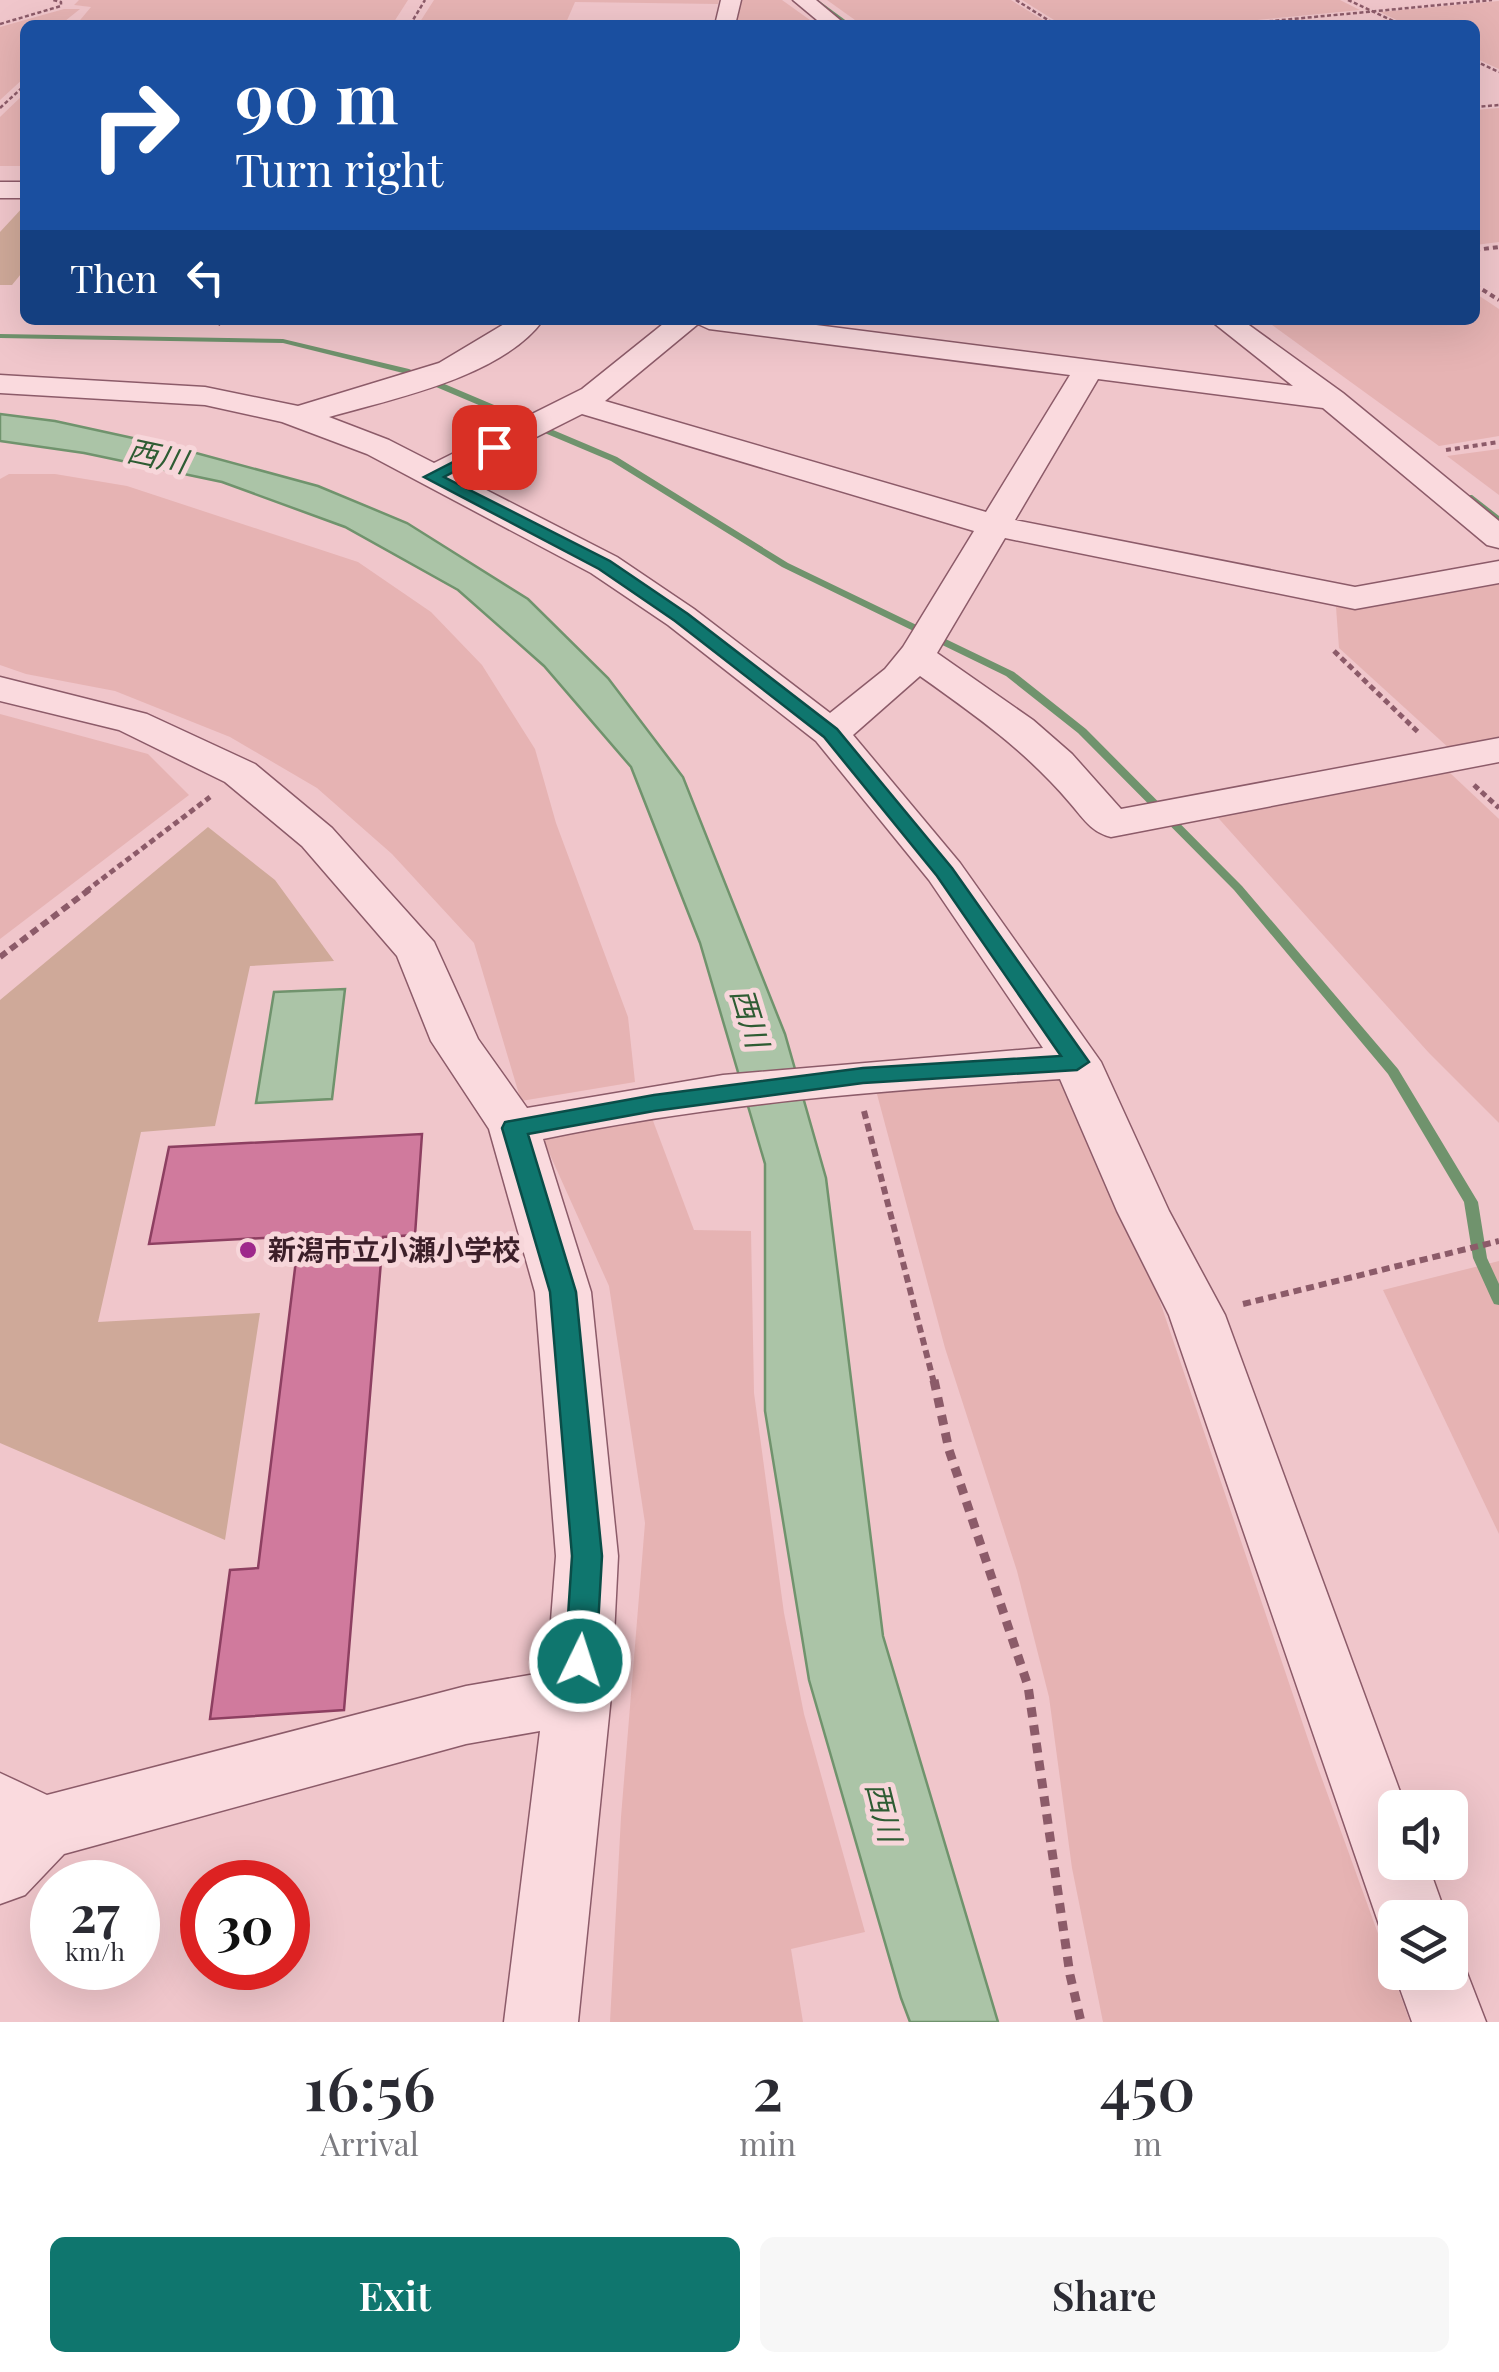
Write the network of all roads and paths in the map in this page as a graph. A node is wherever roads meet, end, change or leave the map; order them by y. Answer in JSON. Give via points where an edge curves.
{"nodes":[{"id":1,"x":53,"y":0,"type":"edge"},
{"id":2,"x":802,"y":0,"type":"edge"},
{"id":3,"x":1016,"y":0,"type":"edge"},
{"id":4,"x":1348,"y":0,"type":"edge"},
{"id":5,"x":1492,"y":0,"type":"edge"},
{"id":6,"x":1374,"y":11,"type":"junction"},
{"id":7,"x":829,"y":20,"type":"edge"},
{"id":8,"x":1048,"y":20,"type":"edge"},
{"id":9,"x":1281,"y":20,"type":"edge"},
{"id":10,"x":1392,"y":20,"type":"edge"},
{"id":11,"x":0,"y":24,"type":"edge"},
{"id":12,"x":20,"y":90,"type":"edge"},
{"id":13,"x":0,"y":108,"type":"edge"},
{"id":14,"x":523,"y":325,"type":"edge"},
{"id":15,"x":679,"y":325,"type":"edge"},
{"id":16,"x":747,"y":325,"type":"edge"},
{"id":17,"x":928,"y":325,"type":"edge"},
{"id":18,"x":1231,"y":325,"type":"edge"},
{"id":19,"x":908,"y":346,"type":"junction"},
{"id":20,"x":1088,"y":370,"type":"junction"},
{"id":21,"x":0,"y":384,"type":"edge"},
{"id":22,"x":1332,"y":400,"type":"junction"},
{"id":23,"x":578,"y":403,"type":"junction"},
{"id":24,"x":299,"y":416,"type":"junction"},
{"id":25,"x":432,"y":477,"type":"junction"},
{"id":26,"x":995,"y":526,"type":"junction"},
{"id":27,"x":1499,"y":538,"type":"edge"},
{"id":28,"x":1499,"y":572,"type":"edge"},
{"id":29,"x":915,"y":655,"type":"junction"},
{"id":30,"x":0,"y":689,"type":"edge"},
{"id":31,"x":830,"y":733,"type":"junction"},
{"id":32,"x":1499,"y":750,"type":"edge"},
{"id":33,"x":240,"y":773,"type":"junction"},
{"id":34,"x":0,"y":957,"type":"edge"},
{"id":35,"x":1077,"y":1062,"type":"junction"},
{"id":36,"x":847,"y":1078,"type":"junction"},
{"id":37,"x":514,"y":1128,"type":"junction"},
{"id":38,"x":1499,"y":1241,"type":"edge"},
{"id":39,"x":1196,"y":1315,"type":"junction"},
{"id":40,"x":578,"y":1696,"type":"junction"},
{"id":41,"x":14,"y":1835,"type":"edge"},
{"id":42,"x":1405,"y":1900,"type":"edge"},
{"id":43,"x":1437,"y":1990,"type":"edge"},
{"id":44,"x":541,"y":2022,"type":"edge"},
{"id":45,"x":1082,"y":2022,"type":"edge"},
{"id":46,"x":1449,"y":2022,"type":"edge"}],
"edges":[{"from":1,"to":11,"type":"path","via":[[61,6]]},
{"from":2,"to":7,"type":"street"},
{"from":3,"to":8,"type":"path"},
{"from":4,"to":6,"type":"path"},
{"from":5,"to":6,"type":"path"},
{"from":6,"to":9,"type":"path"},
{"from":6,"to":10,"type":"path"},
{"from":12,"to":13,"type":"path"},
{"from":14,"to":24,"type":"street","via":[[468,363]]},
{"from":15,"to":23,"type":"street"},
{"from":16,"to":19,"type":"street"},
{"from":17,"to":19,"type":"street"},
{"from":18,"to":22,"type":"street"},
{"from":19,"to":20,"type":"street"},
{"from":20,"to":22,"type":"street"},
{"from":20,"to":26,"type":"street"},
{"from":21,"to":24,"type":"street","via":[[206,396]]},
{"from":22,"to":27,"type":"street"},
{"from":23,"to":25,"type":"street"},
{"from":23,"to":26,"type":"street"},
{"from":24,"to":25,"type":"street"},
{"from":25,"to":31,"type":"street","via":[[604,565]]},
{"from":26,"to":28,"type":"street","via":[[1355,598]]},
{"from":26,"to":29,"type":"street"},
{"from":29,"to":31,"type":"street","via":[[899,678]]},
{"from":29,"to":32,"type":"street","via":[[1019,728],[1112,824]]},
{"from":30,"to":33,"type":"street","via":[[133,722]]},
{"from":31,"to":35,"type":"street","via":[[944,872]]},
{"from":33,"to":34,"type":"path"},
{"from":33,"to":37,"type":"street","via":[[317,836],[418,952],[455,1041]]},
{"from":35,"to":36,"type":"street"},
{"from":35,"to":39,"type":"street"},
{"from":36,"to":37,"type":"street"},
{"from":36,"to":45,"type":"path","via":[[859,1093],[949,1450],[1028,1686]]},
{"from":37,"to":40,"type":"street","via":[[563,1292],[587,1556]]},
{"from":38,"to":39,"type":"path"},
{"from":39,"to":42,"type":"street"},
{"from":40,"to":41,"type":"street","via":[[466,1715]]},
{"from":40,"to":44,"type":"street"},
{"from":43,"to":46,"type":"street"}]}
